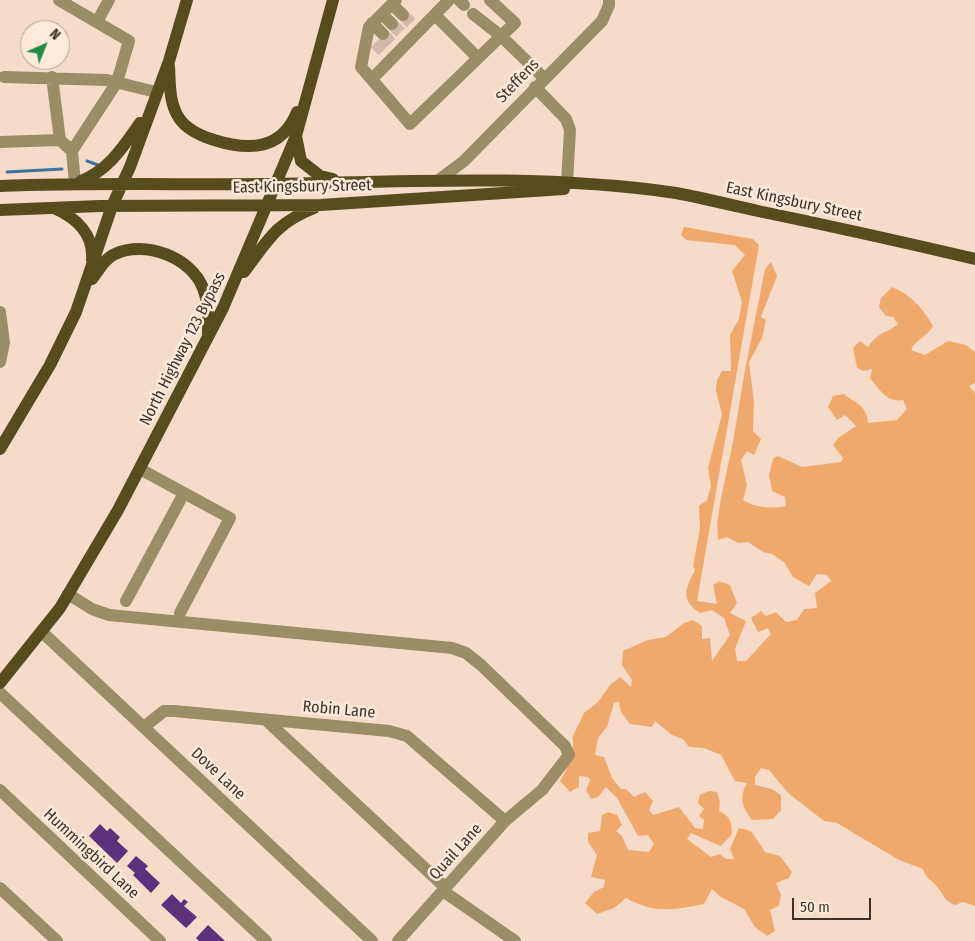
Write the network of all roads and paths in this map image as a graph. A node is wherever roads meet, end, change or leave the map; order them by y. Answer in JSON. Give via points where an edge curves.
{"nodes":[{"id":1,"x":59,"y":0,"type":"edge"},
{"id":2,"x":110,"y":0,"type":"edge"},
{"id":3,"x":187,"y":0,"type":"edge"},
{"id":4,"x":333,"y":0,"type":"edge"},
{"id":5,"x":449,"y":0,"type":"edge"},
{"id":6,"x":490,"y":0,"type":"edge"},
{"id":7,"x":609,"y":0,"type":"edge"},
{"id":8,"x":394,"y":2,"type":"edge"},
{"id":9,"x":466,"y":6,"type":"edge"},
{"id":10,"x":382,"y":14,"type":"junction"},
{"id":11,"x":435,"y":15,"type":"junction"},
{"id":12,"x":97,"y":22,"type":"junction"},
{"id":13,"x":411,"y":23,"type":"junction"},
{"id":14,"x":401,"y":33,"type":"junction"},
{"id":15,"x":501,"y":36,"type":"junction"},
{"id":16,"x":383,"y":42,"type":"junction"},
{"id":17,"x":478,"y":58,"type":"junction"},
{"id":18,"x":169,"y":61,"type":"junction"},
{"id":19,"x":317,"y":61,"type":"junction"},
{"id":20,"x":4,"y":77,"type":"dead end"},
{"id":21,"x":52,"y":77,"type":"junction"},
{"id":22,"x":372,"y":80,"type":"junction"},
{"id":23,"x":117,"y":82,"type":"junction"},
{"id":24,"x":539,"y":82,"type":"junction"},
{"id":25,"x":156,"y":92,"type":"junction"},
{"id":26,"x":149,"y":111,"type":"junction"},
{"id":27,"x":296,"y":136,"type":"junction"},
{"id":28,"x":60,"y":140,"type":"junction"},
{"id":29,"x":0,"y":142,"type":"edge"},
{"id":30,"x":72,"y":151,"type":"junction"},
{"id":31,"x":440,"y":180,"type":"junction"},
{"id":32,"x":346,"y":182,"type":"junction"},
{"id":33,"x":275,"y":183,"type":"junction"},
{"id":34,"x":567,"y":183,"type":"junction"},
{"id":35,"x":75,"y":184,"type":"junction"},
{"id":36,"x":122,"y":184,"type":"junction"},
{"id":37,"x":0,"y":186,"type":"edge"},
{"id":38,"x":604,"y":186,"type":"junction"},
{"id":39,"x":265,"y":205,"type":"junction"},
{"id":40,"x":321,"y":205,"type":"junction"},
{"id":41,"x":112,"y":206,"type":"junction"},
{"id":42,"x":52,"y":208,"type":"junction"},
{"id":43,"x":0,"y":210,"type":"edge"},
{"id":44,"x":975,"y":259,"type":"edge"},
{"id":45,"x":91,"y":270,"type":"junction"},
{"id":46,"x":234,"y":286,"type":"junction"},
{"id":47,"x":0,"y":312,"type":"edge"},
{"id":48,"x":76,"y":312,"type":"junction"},
{"id":49,"x":208,"y":336,"type":"junction"},
{"id":50,"x":0,"y":362,"type":"edge"},
{"id":51,"x":0,"y":449,"type":"edge"},
{"id":52,"x":140,"y":469,"type":"junction"},
{"id":53,"x":184,"y":493,"type":"junction"},
{"id":54,"x":68,"y":594,"type":"junction"},
{"id":55,"x":126,"y":601,"type":"dead end"},
{"id":56,"x":180,"y":613,"type":"dead end"},
{"id":57,"x":42,"y":632,"type":"junction"},
{"id":58,"x":0,"y":683,"type":"edge"},
{"id":59,"x":0,"y":693,"type":"edge"},
{"id":60,"x":266,"y":720,"type":"junction"},
{"id":61,"x":144,"y":727,"type":"junction"},
{"id":62,"x":0,"y":790,"type":"edge"},
{"id":63,"x":505,"y":821,"type":"junction"},
{"id":64,"x":0,"y":888,"type":"edge"},
{"id":65,"x":445,"y":889,"type":"junction"},
{"id":66,"x":57,"y":941,"type":"edge"},
{"id":67,"x":160,"y":941,"type":"edge"},
{"id":68,"x":266,"y":941,"type":"edge"},
{"id":69,"x":372,"y":941,"type":"edge"},
{"id":70,"x":398,"y":941,"type":"edge"},
{"id":71,"x":515,"y":941,"type":"edge"}],
"edges":[{"from":1,"to":12,"type":"street"},
{"from":2,"to":12,"type":"street"},
{"from":3,"to":18,"type":"main road"},
{"from":4,"to":19,"type":"main road","name":"North Highway 123 Bypass"},
{"from":5,"to":11,"type":"street"},
{"from":6,"to":15,"type":"street","via":[[515,23]]},
{"from":7,"to":24,"type":"street","name":"Steffens","via":[[602,21]]},
{"from":8,"to":10,"type":"street"},
{"from":8,"to":13,"type":"street"},
{"from":9,"to":15,"type":"street"},
{"from":10,"to":14,"type":"street"},
{"from":10,"to":16,"type":"street"},
{"from":11,"to":13,"type":"street"},
{"from":11,"to":17,"type":"street"},
{"from":12,"to":23,"type":"street","via":[[129,41]]},
{"from":13,"to":14,"type":"street"},
{"from":14,"to":16,"type":"street"},
{"from":15,"to":17,"type":"street"},
{"from":15,"to":24,"type":"street"},
{"from":16,"to":22,"type":"street"},
{"from":16,"to":22,"type":"street","via":[[361,67]]},
{"from":17,"to":22,"type":"street","via":[[410,124]]},
{"from":18,"to":19,"type":"main road","via":[[170,93],[179,118],[204,137],[241,147],[267,144],[291,126]]},
{"from":18,"to":25,"type":"main road"},
{"from":19,"to":27,"type":"main road","name":"North Highway 123 Bypass"},
{"from":20,"to":21,"type":"street"},
{"from":21,"to":23,"type":"street"},
{"from":21,"to":28,"type":"street"},
{"from":23,"to":25,"type":"street"},
{"from":23,"to":30,"type":"street"},
{"from":24,"to":31,"type":"street","name":"Steffens","via":[[464,161]]},
{"from":24,"to":34,"type":"street","via":[[566,119],[570,130]]},
{"from":25,"to":26,"type":"main road"},
{"from":26,"to":35,"type":"main road","via":[[112,160],[91,177]]},
{"from":26,"to":36,"type":"main road"},
{"from":27,"to":32,"type":"main road","via":[[301,161],[309,169],[320,176]]},
{"from":27,"to":33,"type":"main road","name":"North Highway 123 Bypass"},
{"from":28,"to":29,"type":"street"},
{"from":28,"to":30,"type":"street"},
{"from":30,"to":35,"type":"street"},
{"from":31,"to":32,"type":"main road","name":"East Kingsbury Street"},
{"from":31,"to":34,"type":"main road","name":"East Kingsbury Street"},
{"from":32,"to":33,"type":"main road","name":"East Kingsbury Street"},
{"from":33,"to":36,"type":"main road","name":"East Kingsbury Street"},
{"from":33,"to":39,"type":"main road","name":"North Highway 123 Bypass"},
{"from":34,"to":38,"type":"main road","name":"East Kingsbury Street"},
{"from":35,"to":36,"type":"main road","name":"East Kingsbury Street"},
{"from":35,"to":37,"type":"main road","name":"East Kingsbury Street"},
{"from":36,"to":41,"type":"main road"},
{"from":38,"to":40,"type":"main road","name":"East Kingsbury Street"},
{"from":38,"to":44,"type":"main road","name":"East Kingsbury Street","via":[[676,193]]},
{"from":39,"to":40,"type":"main road","name":"East Kingsbury Street"},
{"from":39,"to":41,"type":"main road","name":"East Kingsbury Street"},
{"from":39,"to":46,"type":"main road","name":"North Highway 123 Bypass"},
{"from":40,"to":46,"type":"main road","via":[[297,214],[275,230]]},
{"from":41,"to":42,"type":"main road","name":"East Kingsbury Street"},
{"from":41,"to":45,"type":"main road"},
{"from":42,"to":43,"type":"main road","name":"East Kingsbury Street"},
{"from":42,"to":45,"type":"main road","via":[[68,214],[84,230],[93,250]]},
{"from":45,"to":48,"type":"main road"},
{"from":46,"to":49,"type":"main road","name":"North Highway 123 Bypass"},
{"from":47,"to":50,"type":"street","via":[[4,344]]},
{"from":48,"to":49,"type":"main road","via":[[92,279],[106,260],[133,248],[150,250],[181,262],[194,273],[203,288],[208,309]]},
{"from":48,"to":51,"type":"main road","via":[[41,382]]},
{"from":49,"to":52,"type":"main road","name":"North Highway 123 Bypass"},
{"from":52,"to":53,"type":"street"},
{"from":52,"to":54,"type":"main road","name":"North Highway 123 Bypass"},
{"from":53,"to":55,"type":"street"},
{"from":53,"to":56,"type":"street","via":[[230,518]]},
{"from":54,"to":57,"type":"main road","name":"North Highway 123 Bypass"},
{"from":54,"to":63,"type":"street","name":"Quail Lane","via":[[92,610],[109,614],[452,648],[466,653],[565,746],[569,755],[542,790]]},
{"from":57,"to":58,"type":"main road","name":"North Highway 123 Bypass"},
{"from":57,"to":61,"type":"street","name":"Dove Lane"},
{"from":59,"to":68,"type":"street"},
{"from":60,"to":61,"type":"street","name":"Robin Lane","via":[[174,711],[160,714]]},
{"from":60,"to":63,"type":"street","name":"Robin Lane","via":[[406,736]]},
{"from":60,"to":65,"type":"street"},
{"from":61,"to":69,"type":"street","name":"Dove Lane"},
{"from":62,"to":67,"type":"street","name":"Hummingbird Lane"},
{"from":63,"to":65,"type":"street","name":"Quail Lane"},
{"from":64,"to":66,"type":"street"},
{"from":65,"to":70,"type":"street","name":"Quail Lane"},
{"from":65,"to":71,"type":"street"}]}
